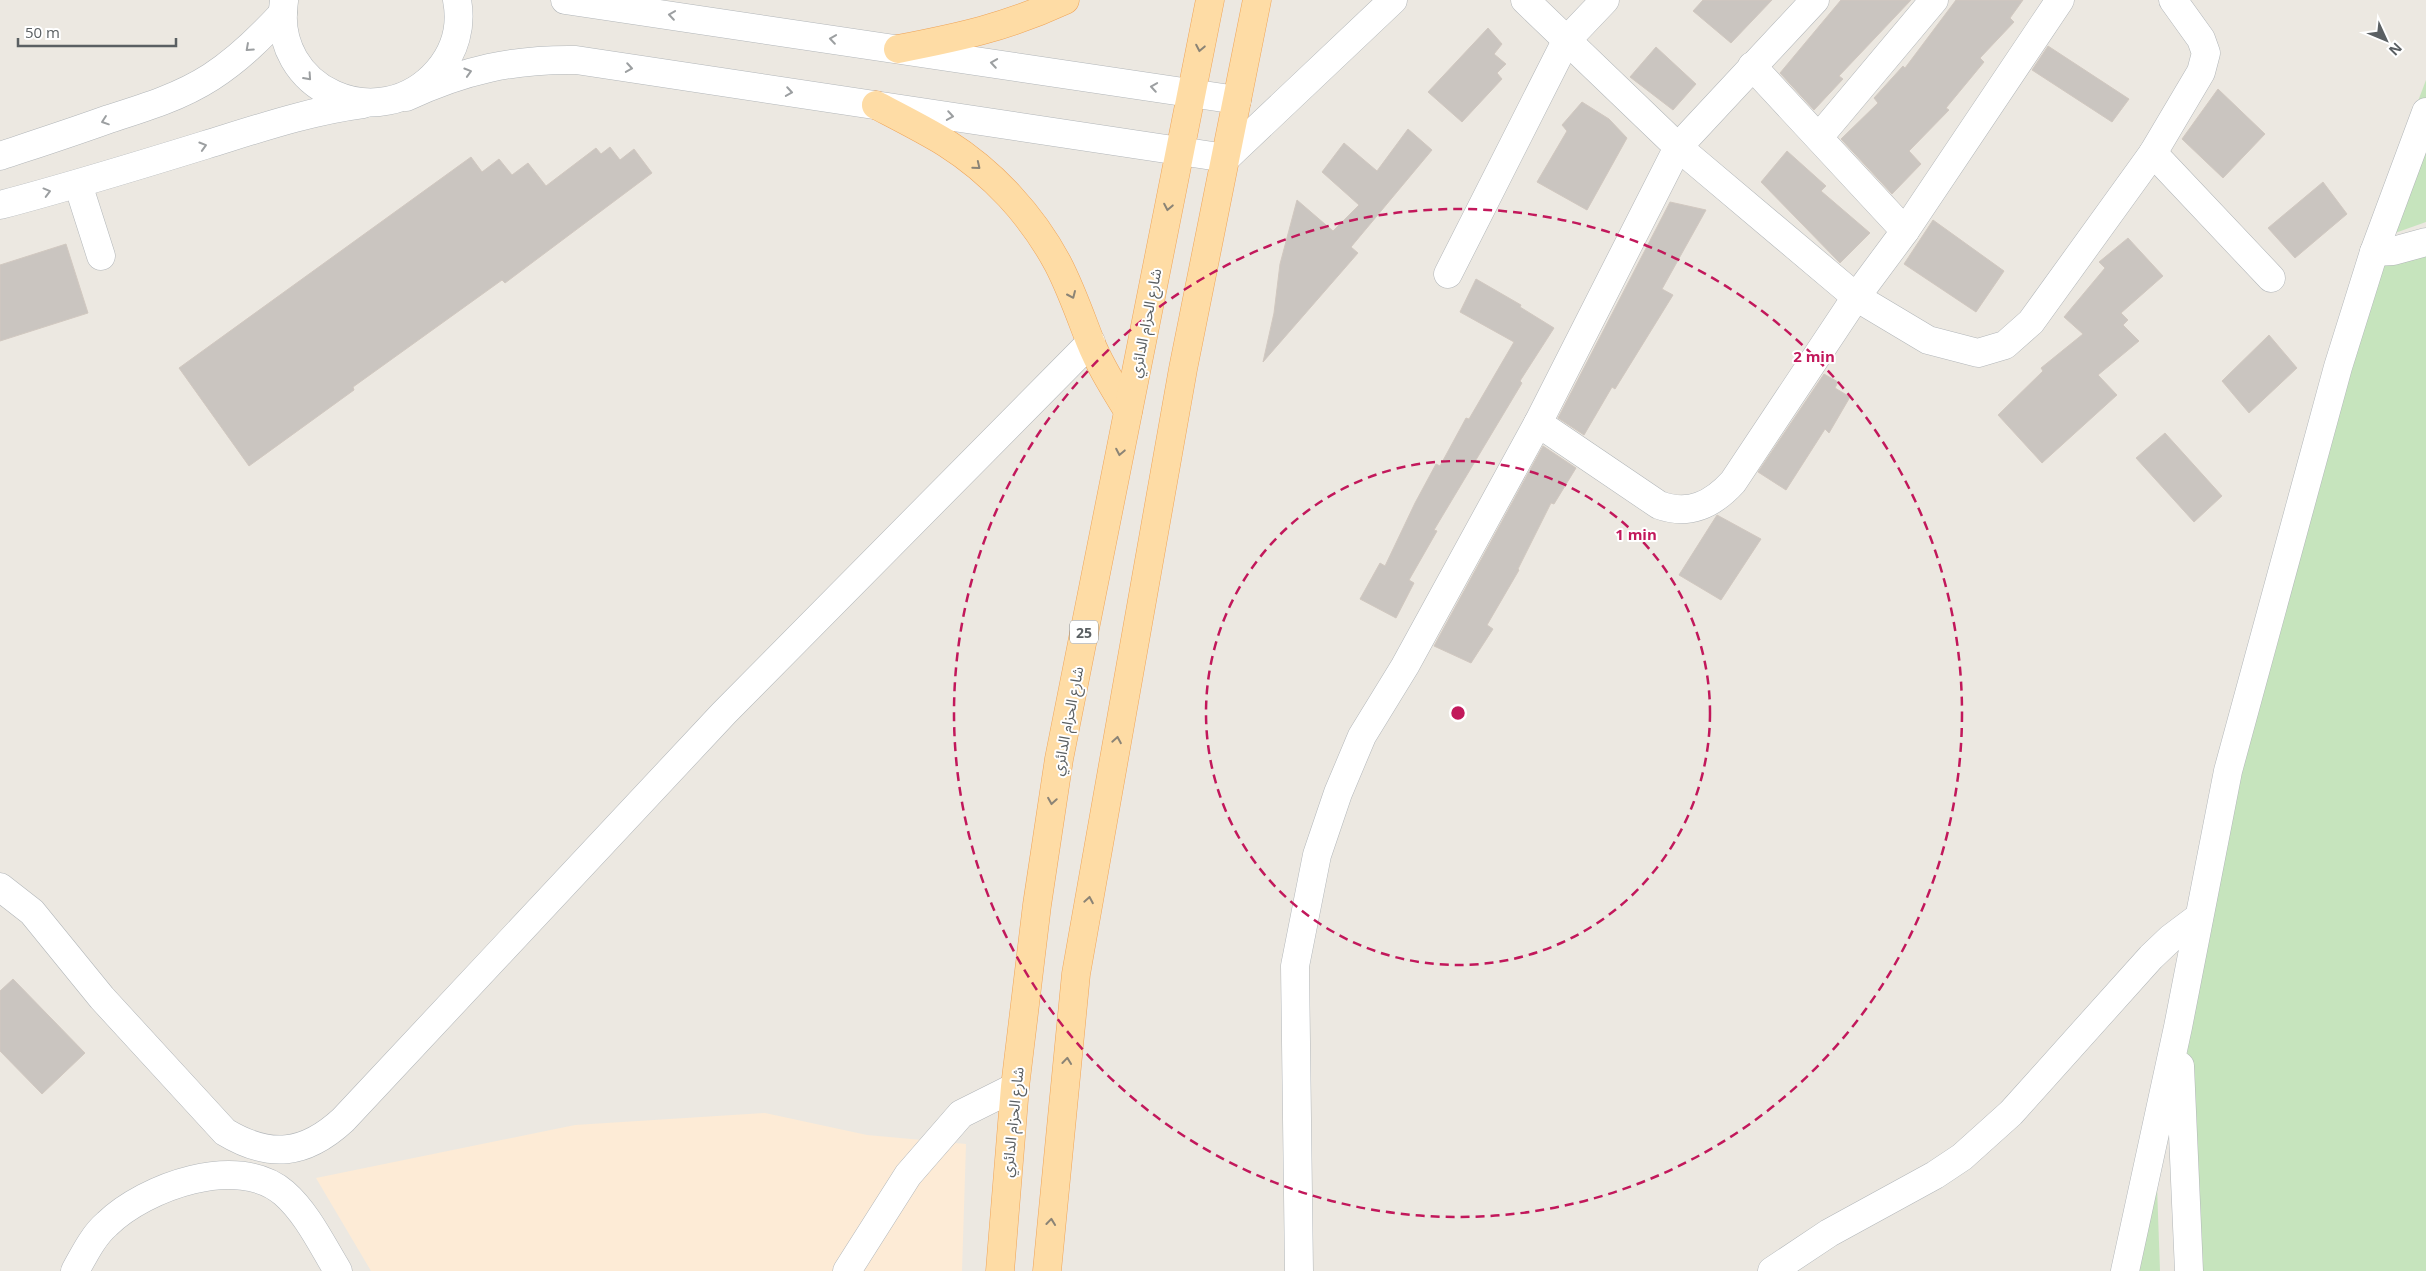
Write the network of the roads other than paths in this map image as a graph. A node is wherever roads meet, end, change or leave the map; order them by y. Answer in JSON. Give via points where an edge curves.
{"nodes":[{"id":1,"x":457,"y":0,"type":"edge"},
{"id":2,"x":1065,"y":0,"type":"edge"},
{"id":3,"x":1210,"y":0,"type":"edge"},
{"id":4,"x":1257,"y":0,"type":"edge"},
{"id":5,"x":1393,"y":0,"type":"edge"},
{"id":6,"x":1525,"y":0,"type":"edge"},
{"id":7,"x":1605,"y":0,"type":"edge"},
{"id":8,"x":1816,"y":0,"type":"edge"},
{"id":9,"x":1934,"y":0,"type":"edge"},
{"id":10,"x":2060,"y":0,"type":"edge"},
{"id":11,"x":2173,"y":0,"type":"edge"},
{"id":12,"x":578,"y":1,"type":"edge"},
{"id":13,"x":284,"y":7,"type":"edge"},
{"id":14,"x":1566,"y":42,"type":"junction"},
{"id":15,"x":898,"y":49,"type":"junction"},
{"id":16,"x":1752,"y":66,"type":"junction"},
{"id":17,"x":1191,"y":93,"type":"junction"},
{"id":18,"x":406,"y":96,"type":"junction"},
{"id":19,"x":1237,"y":100,"type":"junction"},
{"id":20,"x":363,"y":104,"type":"junction"},
{"id":21,"x":876,"y":105,"type":"junction"},
{"id":22,"x":2426,"y":112,"type":"edge"},
{"id":23,"x":1819,"y":137,"type":"junction"},
{"id":24,"x":1678,"y":147,"type":"junction"},
{"id":25,"x":1179,"y":151,"type":"junction"},
{"id":26,"x":2153,"y":153,"type":"junction"},
{"id":27,"x":0,"y":156,"type":"edge"},
{"id":28,"x":1226,"y":158,"type":"junction"},
{"id":29,"x":78,"y":184,"type":"junction"},
{"id":30,"x":0,"y":205,"type":"edge"},
{"id":31,"x":1905,"y":231,"type":"junction"},
{"id":32,"x":2426,"y":242,"type":"edge"},
{"id":33,"x":2374,"y":252,"type":"junction"},
{"id":34,"x":101,"y":256,"type":"dead end"},
{"id":35,"x":1448,"y":274,"type":"dead end"},
{"id":36,"x":2271,"y":278,"type":"dead end"},
{"id":37,"x":1856,"y":297,"type":"junction"},
{"id":38,"x":1090,"y":342,"type":"junction"},
{"id":39,"x":1128,"y":411,"type":"junction"},
{"id":40,"x":1538,"y":423,"type":"junction"},
{"id":41,"x":2,"y":889,"type":"edge"},
{"id":42,"x":2199,"y":917,"type":"junction"},
{"id":43,"x":2178,"y":1027,"type":"junction"},
{"id":44,"x":1015,"y":1087,"type":"junction"},
{"id":45,"x":75,"y":1271,"type":"edge"},
{"id":46,"x":338,"y":1271,"type":"edge"},
{"id":47,"x":847,"y":1271,"type":"edge"},
{"id":48,"x":1000,"y":1271,"type":"edge"},
{"id":49,"x":1047,"y":1271,"type":"edge"},
{"id":50,"x":1299,"y":1271,"type":"edge"},
{"id":51,"x":1772,"y":1271,"type":"edge"},
{"id":52,"x":2126,"y":1271,"type":"edge"},
{"id":53,"x":2189,"y":1271,"type":"edge"}],
"edges":[{"from":1,"to":18,"type":"street","via":[[460,14],[456,40],[445,63],[428,82]]},
{"from":2,"to":15,"type":"main road","via":[[1008,24]]},
{"from":3,"to":17,"type":"main road","name":"شارع الحزام الدائري","number":"25","one_way":true},
{"from":4,"to":19,"type":"main road"},
{"from":5,"to":28,"type":"street"},
{"from":6,"to":14,"type":"street"},
{"from":7,"to":14,"type":"street"},
{"from":8,"to":16,"type":"street"},
{"from":9,"to":23,"type":"street"},
{"from":10,"to":31,"type":"street"},
{"from":11,"to":26,"type":"street","via":[[2190,22],[2206,53],[2202,72]]},
{"from":15,"to":12,"type":"street","one_way":true},
{"from":13,"to":20,"type":"street","one_way":true,"via":[[286,40],[297,64],[314,84],[337,97]]},
{"from":13,"to":27,"type":"street","one_way":true,"via":[[261,37],[237,59],[182,93]]},
{"from":14,"to":24,"type":"street"},
{"from":14,"to":35,"type":"street"},
{"from":17,"to":15,"type":"street","one_way":true},
{"from":16,"to":23,"type":"street"},
{"from":16,"to":24,"type":"street"},
{"from":17,"to":19,"type":"street"},
{"from":17,"to":25,"type":"main road","name":"شارع الحزام الدائري","number":"25"},
{"from":18,"to":20,"type":"street","via":[[385,103]]},
{"from":18,"to":21,"type":"street","one_way":true,"via":[[438,82],[489,67],[541,60],[576,60]]},
{"from":19,"to":28,"type":"main road"},
{"from":29,"to":20,"type":"street","one_way":true,"via":[[290,120]]},
{"from":21,"to":25,"type":"street","one_way":true},
{"from":21,"to":38,"type":"main road","one_way":true,"via":[[946,143],[979,167],[1010,196],[1036,228],[1058,264]]},
{"from":22,"to":33,"type":"street"},
{"from":23,"to":31,"type":"street"},
{"from":24,"to":37,"type":"street"},
{"from":24,"to":40,"type":"street"},
{"from":25,"to":28,"type":"street"},
{"from":25,"to":39,"type":"main road","name":"شارع الحزام الدائري","number":"25","one_way":true},
{"from":26,"to":36,"type":"street"},
{"from":26,"to":37,"type":"street","via":[[2031,322],[2005,344],[1978,353],[1928,340]]},
{"from":49,"to":28,"type":"main road","one_way":true,"via":[[1076,974],[1184,369]]},
{"from":30,"to":29,"type":"street","one_way":true},
{"from":29,"to":34,"type":"street"},
{"from":31,"to":37,"type":"street"},
{"from":32,"to":33,"type":"street","via":[[2393,251]]},
{"from":33,"to":42,"type":"street","via":[[2338,366],[2233,752]]},
{"from":37,"to":40,"type":"street","via":[[1733,482],[1708,503],[1676,511],[1659,505]]},
{"from":38,"to":39,"type":"main road"},
{"from":38,"to":41,"type":"street","via":[[724,713],[344,1120],[308,1145],[287,1150],[265,1149],[244,1143],[225,1132],[102,998],[32,912]]},
{"from":39,"to":44,"type":"main road","name":"شارع الحزام الدائري","number":"25","one_way":true,"via":[[1059,759]]},
{"from":40,"to":50,"type":"street","via":[[1362,736],[1338,792],[1317,855],[1295,966]]},
{"from":42,"to":43,"type":"street"},
{"from":42,"to":51,"type":"street","via":[[2156,952],[1988,1136],[1935,1175],[1829,1233]]},
{"from":43,"to":52,"type":"street"},
{"from":43,"to":53,"type":"street"},
{"from":44,"to":47,"type":"street","via":[[960,1114],[908,1175]]},
{"from":44,"to":48,"type":"main road","name":"شارع الحزام الدائري","number":"25"},
{"from":45,"to":46,"type":"street","via":[[106,1224],[123,1210],[170,1185],[199,1178],[248,1176],[284,1193],[312,1229]]}]}
